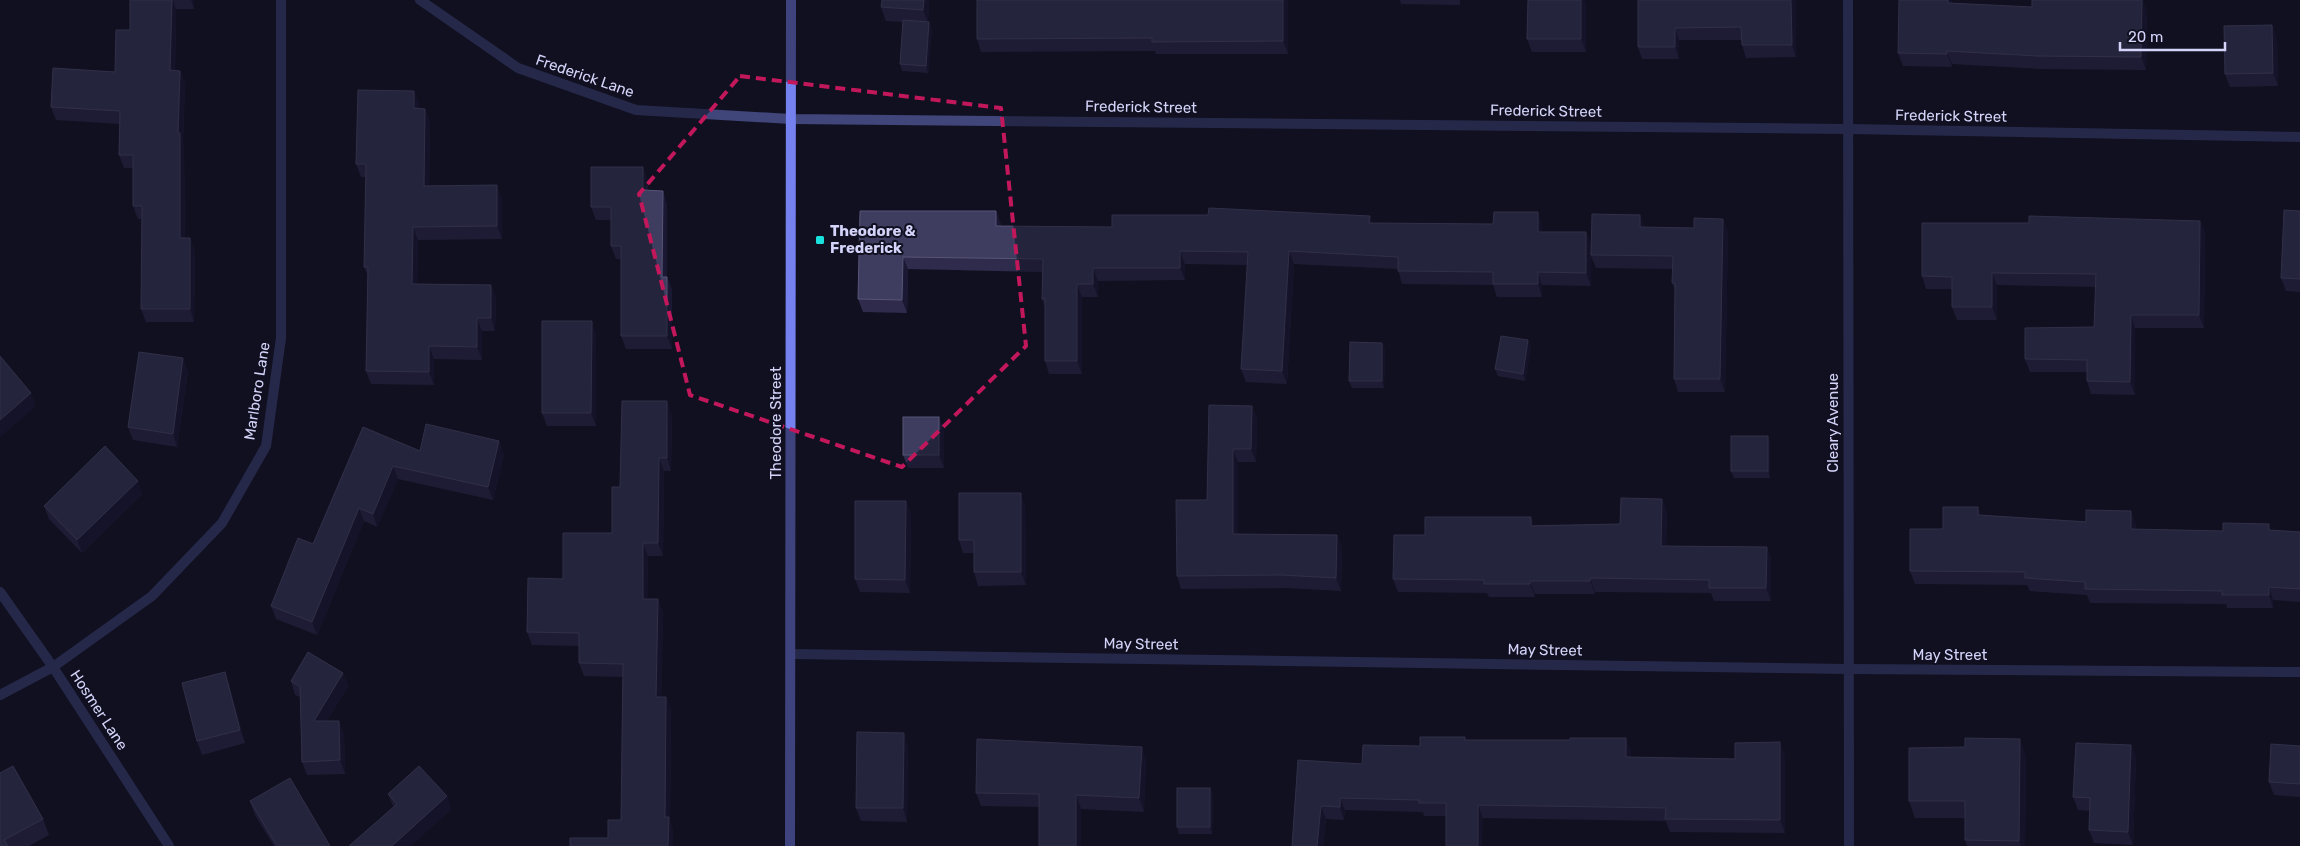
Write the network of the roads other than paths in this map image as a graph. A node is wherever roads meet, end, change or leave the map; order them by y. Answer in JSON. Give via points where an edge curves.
{"nodes":[{"id":1,"x":281,"y":0,"type":"edge"},
{"id":2,"x":420,"y":0,"type":"edge"},
{"id":3,"x":791,"y":0,"type":"edge"},
{"id":4,"x":1848,"y":0,"type":"edge"},
{"id":5,"x":791,"y":118,"type":"junction"},
{"id":6,"x":1848,"y":129,"type":"junction"},
{"id":7,"x":2300,"y":137,"type":"edge"},
{"id":8,"x":0,"y":592,"type":"edge"},
{"id":9,"x":791,"y":654,"type":"junction"},
{"id":10,"x":53,"y":667,"type":"junction"},
{"id":11,"x":1849,"y":669,"type":"junction"},
{"id":12,"x":2300,"y":672,"type":"edge"},
{"id":13,"x":0,"y":695,"type":"edge"},
{"id":14,"x":169,"y":846,"type":"edge"},
{"id":15,"x":790,"y":846,"type":"edge"},
{"id":16,"x":1849,"y":846,"type":"edge"}],
"edges":[{"from":1,"to":10,"type":"street","name":"Marlboro Lane","via":[[280,338],[266,446],[222,523],[152,596]]},
{"from":2,"to":5,"type":"street","name":"Frederick Lane","via":[[518,68],[636,110]]},
{"from":3,"to":5,"type":"main road","name":"Theodore Street"},
{"from":4,"to":6,"type":"street","name":"Cleary Avenue"},
{"from":5,"to":6,"type":"street","name":"Frederick Street"},
{"from":5,"to":9,"type":"main road","name":"Theodore Street"},
{"from":6,"to":7,"type":"street","name":"Frederick Street"},
{"from":6,"to":11,"type":"street","name":"Cleary Avenue"},
{"from":8,"to":10,"type":"street","name":"Hosmer Lane"},
{"from":9,"to":11,"type":"street","name":"May Street"},
{"from":9,"to":15,"type":"main road","name":"Theodore Street"},
{"from":10,"to":13,"type":"street","name":"Marlboro Lane"},
{"from":10,"to":14,"type":"street","name":"Hosmer Lane"},
{"from":11,"to":12,"type":"street","name":"May Street"},
{"from":11,"to":16,"type":"street","name":"Cleary Avenue"}]}
